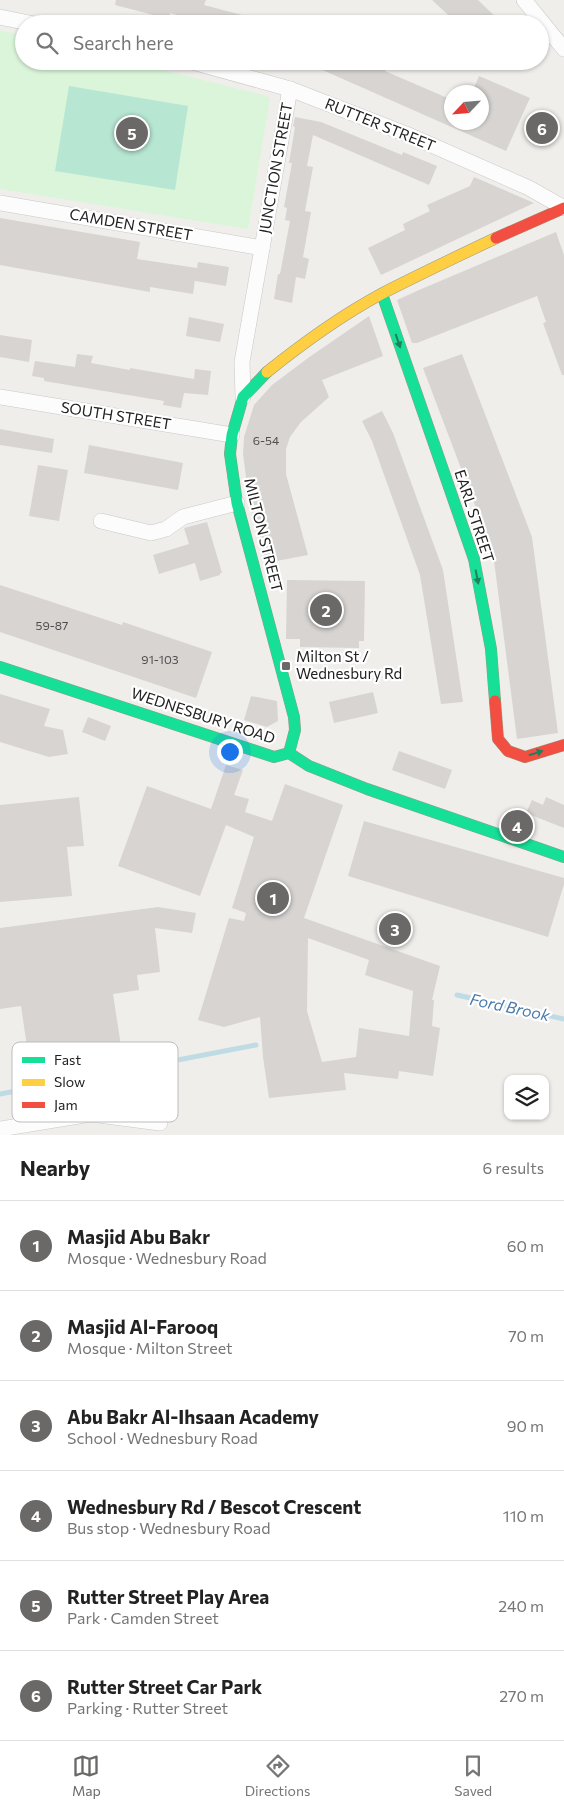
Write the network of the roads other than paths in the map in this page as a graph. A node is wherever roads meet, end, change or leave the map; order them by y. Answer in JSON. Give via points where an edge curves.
{"nodes":[{"id":1,"x":524,"y":0,"type":"edge"},
{"id":2,"x":536,"y":15,"type":"edge"},
{"id":3,"x":0,"y":17,"type":"edge"},
{"id":4,"x":15,"y":20,"type":"edge"},
{"id":5,"x":549,"y":31,"type":"edge"},
{"id":6,"x":564,"y":49,"type":"edge"},
{"id":7,"x":221,"y":70,"type":"edge"},
{"id":8,"x":290,"y":89,"type":"junction"},
{"id":9,"x":0,"y":203,"type":"edge"},
{"id":10,"x":564,"y":209,"type":"edge"},
{"id":11,"x":262,"y":248,"type":"junction"},
{"id":12,"x":382,"y":294,"type":"junction"},
{"id":13,"x":0,"y":397,"type":"edge"},
{"id":14,"x":243,"y":397,"type":"junction"},
{"id":15,"x":232,"y":435,"type":"junction"},
{"id":16,"x":237,"y":503,"type":"junction"},
{"id":17,"x":101,"y":521,"type":"dead end"},
{"id":18,"x":0,"y":666,"type":"edge"},
{"id":19,"x":564,"y":745,"type":"edge"},
{"id":20,"x":289,"y":753,"type":"junction"},
{"id":21,"x":564,"y":857,"type":"edge"},
{"id":22,"x":42,"y":1122,"type":"edge"},
{"id":23,"x":152,"y":1122,"type":"edge"},
{"id":24,"x":160,"y":1123,"type":"dead end"},
{"id":25,"x":0,"y":1129,"type":"edge"}],
"edges":[{"from":1,"to":2,"type":"street"},
{"from":3,"to":4,"type":"street"},
{"from":5,"to":6,"type":"street"},
{"from":7,"to":8,"type":"street","name":"RUTTER STREET"},
{"from":8,"to":10,"type":"street","name":"RUTTER STREET","via":[[411,136],[530,188]]},
{"from":8,"to":11,"type":"street","name":"JUNCTION STREET"},
{"from":9,"to":11,"type":"street","name":"CAMDEN STREET"},
{"from":10,"to":12,"type":"street","name":"MILTON STREET","via":[[501,235]]},
{"from":11,"to":14,"type":"street","name":"JUNCTION STREET","via":[[242,362]]},
{"from":12,"to":14,"type":"street","name":"MILTON STREET","via":[[294,350]]},
{"from":12,"to":19,"type":"street","name":"EARL STREET","one_way":true,"via":[[474,559],[491,649],[498,739],[508,751],[526,756]]},
{"from":13,"to":15,"type":"street","name":"SOUTH STREET"},
{"from":14,"to":15,"type":"street","name":"MILTON STREET"},
{"from":15,"to":16,"type":"street","name":"MILTON STREET","via":[[230,454]]},
{"from":16,"to":17,"type":"street","via":[[183,517],[166,529],[151,533]]},
{"from":16,"to":20,"type":"street","name":"MILTON STREET","via":[[294,718],[295,730]]},
{"from":18,"to":20,"type":"street","name":"WEDNESBURY ROAD","via":[[274,757]]},
{"from":20,"to":21,"type":"street","name":"WEDNESBURY ROAD","via":[[309,766],[366,790]]},
{"from":22,"to":25,"type":"street"},
{"from":23,"to":24,"type":"street"}]}
